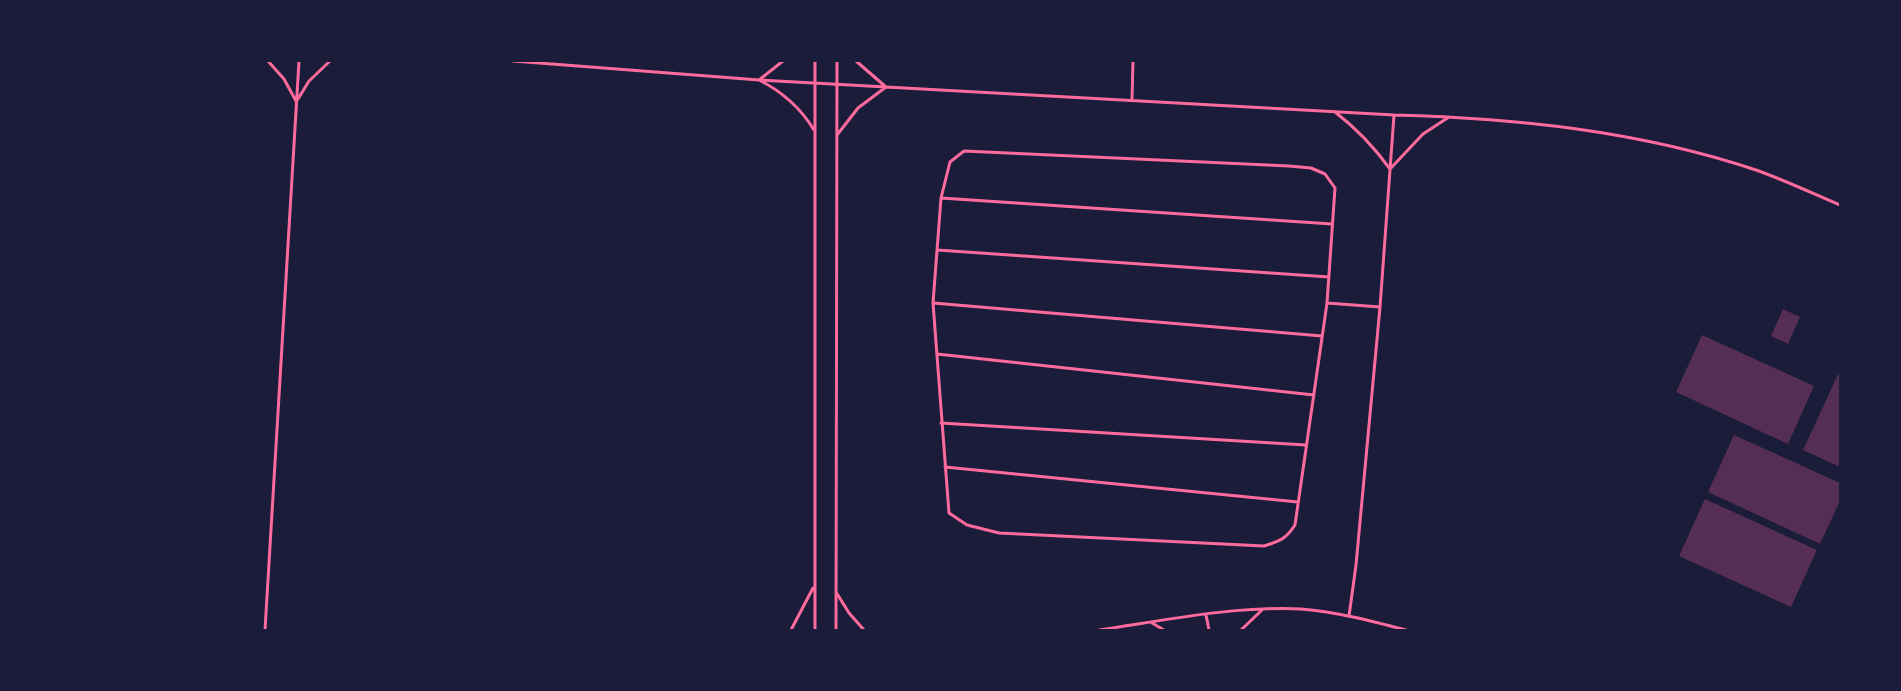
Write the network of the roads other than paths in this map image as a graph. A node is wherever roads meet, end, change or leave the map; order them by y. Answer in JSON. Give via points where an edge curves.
{"nodes":[{"id":1,"x":268,"y":61,"type":"edge"},
{"id":2,"x":299,"y":61,"type":"edge"},
{"id":3,"x":330,"y":61,"type":"edge"},
{"id":4,"x":513,"y":61,"type":"edge"},
{"id":5,"x":783,"y":61,"type":"edge"},
{"id":6,"x":815,"y":61,"type":"edge"},
{"id":7,"x":837,"y":61,"type":"edge"},
{"id":8,"x":856,"y":61,"type":"edge"},
{"id":9,"x":1133,"y":61,"type":"edge"},
{"id":10,"x":759,"y":80,"type":"junction"},
{"id":11,"x":815,"y":82,"type":"junction"},
{"id":12,"x":837,"y":84,"type":"junction"},
{"id":13,"x":886,"y":87,"type":"junction"},
{"id":14,"x":1132,"y":99,"type":"junction"},
{"id":15,"x":296,"y":102,"type":"junction"},
{"id":16,"x":1334,"y":112,"type":"junction"},
{"id":17,"x":1394,"y":115,"type":"junction"},
{"id":18,"x":1449,"y":116,"type":"junction"},
{"id":19,"x":815,"y":132,"type":"junction"},
{"id":20,"x":837,"y":136,"type":"junction"},
{"id":21,"x":1390,"y":169,"type":"junction"},
{"id":22,"x":941,"y":198,"type":"junction"},
{"id":23,"x":1840,"y":205,"type":"edge"},
{"id":24,"x":1333,"y":224,"type":"junction"},
{"id":25,"x":937,"y":250,"type":"junction"},
{"id":26,"x":1329,"y":278,"type":"junction"},
{"id":27,"x":933,"y":303,"type":"junction"},
{"id":28,"x":1327,"y":303,"type":"junction"},
{"id":29,"x":1380,"y":307,"type":"junction"},
{"id":30,"x":1322,"y":336,"type":"junction"},
{"id":31,"x":937,"y":354,"type":"junction"},
{"id":32,"x":1314,"y":395,"type":"junction"},
{"id":33,"x":942,"y":423,"type":"junction"},
{"id":34,"x":1306,"y":446,"type":"junction"},
{"id":35,"x":945,"y":467,"type":"junction"},
{"id":36,"x":1298,"y":502,"type":"junction"},
{"id":37,"x":814,"y":585,"type":"junction"},
{"id":38,"x":835,"y":590,"type":"junction"},
{"id":39,"x":1262,"y":610,"type":"junction"},
{"id":40,"x":1206,"y":615,"type":"junction"},
{"id":41,"x":1349,"y":616,"type":"junction"},
{"id":42,"x":1152,"y":622,"type":"junction"},
{"id":43,"x":264,"y":630,"type":"edge"},
{"id":44,"x":791,"y":630,"type":"edge"},
{"id":45,"x":815,"y":630,"type":"edge"},
{"id":46,"x":836,"y":630,"type":"edge"},
{"id":47,"x":864,"y":630,"type":"edge"},
{"id":48,"x":1100,"y":630,"type":"edge"},
{"id":49,"x":1164,"y":630,"type":"edge"},
{"id":50,"x":1209,"y":630,"type":"edge"},
{"id":51,"x":1241,"y":630,"type":"edge"},
{"id":52,"x":1406,"y":630,"type":"edge"}],
"edges":[{"from":1,"to":15,"type":"lane"},
{"from":2,"to":15,"type":"lane"},
{"from":3,"to":15,"type":"lane","via":[[309,81]]},
{"from":4,"to":10,"type":"lane"},
{"from":5,"to":10,"type":"lane"},
{"from":6,"to":11,"type":"lane"},
{"from":7,"to":12,"type":"lane"},
{"from":8,"to":13,"type":"lane"},
{"from":9,"to":14,"type":"lane"},
{"from":10,"to":11,"type":"lane"},
{"from":10,"to":19,"type":"lane","via":[[793,102]]},
{"from":11,"to":12,"type":"lane"},
{"from":11,"to":19,"type":"lane"},
{"from":12,"to":13,"type":"lane"},
{"from":12,"to":20,"type":"lane"},
{"from":13,"to":14,"type":"lane"},
{"from":13,"to":20,"type":"lane","via":[[858,108]]},
{"from":14,"to":16,"type":"lane"},
{"from":15,"to":43,"type":"lane"},
{"from":16,"to":17,"type":"lane"},
{"from":16,"to":21,"type":"lane","via":[[1368,142]]},
{"from":17,"to":18,"type":"lane"},
{"from":17,"to":21,"type":"lane"},
{"from":18,"to":21,"type":"lane","via":[[1423,134]]},
{"from":18,"to":23,"type":"lane","via":[[1577,129],[1668,146],[1756,170]]},
{"from":19,"to":37,"type":"lane"},
{"from":20,"to":38,"type":"lane"},
{"from":21,"to":29,"type":"lane"},
{"from":22,"to":24,"type":"lane"},
{"from":22,"to":24,"type":"lane","via":[[950,162],[964,151],[1289,166],[1311,168],[1325,174],[1335,188]]},
{"from":22,"to":25,"type":"lane"},
{"from":24,"to":26,"type":"lane"},
{"from":25,"to":26,"type":"lane"},
{"from":25,"to":27,"type":"lane"},
{"from":26,"to":28,"type":"lane"},
{"from":27,"to":30,"type":"lane"},
{"from":27,"to":31,"type":"lane"},
{"from":28,"to":29,"type":"lane"},
{"from":28,"to":30,"type":"lane"},
{"from":29,"to":41,"type":"lane"},
{"from":30,"to":32,"type":"lane"},
{"from":31,"to":32,"type":"lane"},
{"from":31,"to":33,"type":"lane"},
{"from":32,"to":34,"type":"lane"},
{"from":33,"to":34,"type":"lane"},
{"from":33,"to":35,"type":"lane"},
{"from":34,"to":36,"type":"lane"},
{"from":35,"to":36,"type":"lane"},
{"from":35,"to":36,"type":"lane","via":[[949,513],[967,525],[999,533],[1264,546],[1288,536],[1295,525]]},
{"from":37,"to":44,"type":"lane"},
{"from":37,"to":45,"type":"lane"},
{"from":38,"to":46,"type":"lane"},
{"from":38,"to":47,"type":"lane"},
{"from":39,"to":40,"type":"lane"},
{"from":39,"to":41,"type":"lane","via":[[1302,610]]},
{"from":39,"to":51,"type":"lane"},
{"from":40,"to":42,"type":"lane"},
{"from":40,"to":50,"type":"lane"},
{"from":41,"to":52,"type":"lane"},
{"from":42,"to":48,"type":"lane"},
{"from":42,"to":49,"type":"lane"}]}
